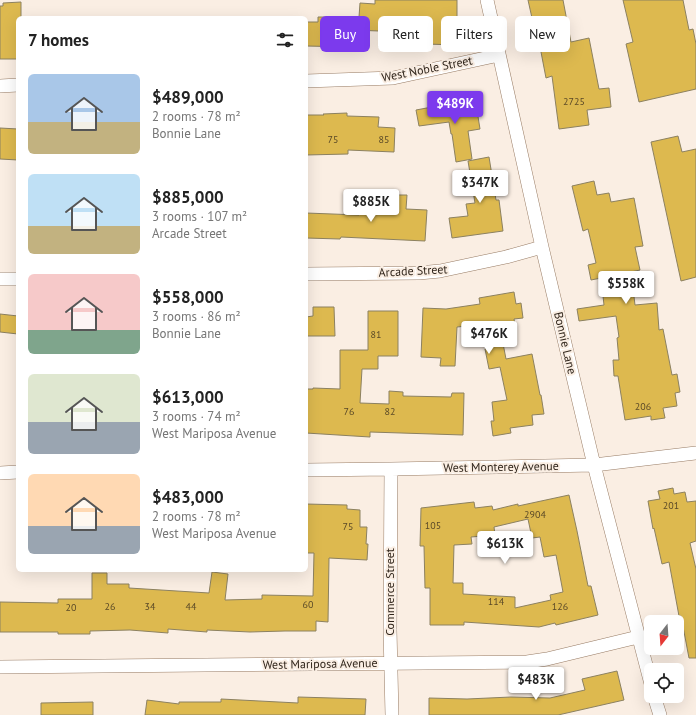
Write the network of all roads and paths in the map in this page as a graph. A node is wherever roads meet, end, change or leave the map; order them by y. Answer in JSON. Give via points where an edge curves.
{"nodes":[{"id":1,"x":487,"y":0,"type":"edge"},
{"id":2,"x":499,"y":55,"type":"junction"},
{"id":3,"x":308,"y":81,"type":"edge"},
{"id":4,"x":16,"y":85,"type":"edge"},
{"id":5,"x":0,"y":86,"type":"edge"},
{"id":6,"x":542,"y":247,"type":"junction"},
{"id":7,"x":308,"y":274,"type":"edge"},
{"id":8,"x":0,"y":279,"type":"edge"},
{"id":9,"x":16,"y":279,"type":"edge"},
{"id":10,"x":696,"y":453,"type":"edge"},
{"id":11,"x":594,"y":465,"type":"junction"},
{"id":12,"x":391,"y":469,"type":"junction"},
{"id":13,"x":308,"y":470,"type":"edge"},
{"id":14,"x":16,"y":472,"type":"edge"},
{"id":15,"x":0,"y":473,"type":"edge"},
{"id":16,"x":638,"y":637,"type":"junction"},
{"id":17,"x":391,"y":663,"type":"junction"},
{"id":18,"x":645,"y":663,"type":"edge"},
{"id":19,"x":0,"y":667,"type":"edge"},
{"id":20,"x":656,"y":703,"type":"edge"},
{"id":21,"x":392,"y":715,"type":"edge"},
{"id":22,"x":660,"y":715,"type":"edge"}],
"edges":[{"from":1,"to":2,"type":"street","name":"Bonnie Lane"},
{"from":2,"to":3,"type":"street","name":"West Noble Street","via":[[393,78]]},
{"from":2,"to":6,"type":"street","name":"Bonnie Lane"},
{"from":4,"to":5,"type":"street"},
{"from":6,"to":7,"type":"street","name":"Arcade Street","via":[[440,271]]},
{"from":6,"to":11,"type":"street","name":"Bonnie Lane"},
{"from":8,"to":9,"type":"street"},
{"from":10,"to":11,"type":"street","name":"West Monterey Avenue"},
{"from":11,"to":12,"type":"street","name":"West Monterey Avenue"},
{"from":11,"to":16,"type":"street","name":"Bonnie Lane"},
{"from":12,"to":13,"type":"street","name":"West Monterey Avenue"},
{"from":12,"to":17,"type":"street","name":"Commerce Street"},
{"from":14,"to":15,"type":"street"},
{"from":16,"to":17,"type":"street","name":"West Mariposa Avenue","via":[[527,662]]},
{"from":16,"to":18,"type":"street","name":"Bonnie Lane"},
{"from":17,"to":19,"type":"street","name":"West Mariposa Avenue"},
{"from":17,"to":21,"type":"street","name":"Commerce Street"},
{"from":20,"to":22,"type":"street"}]}
